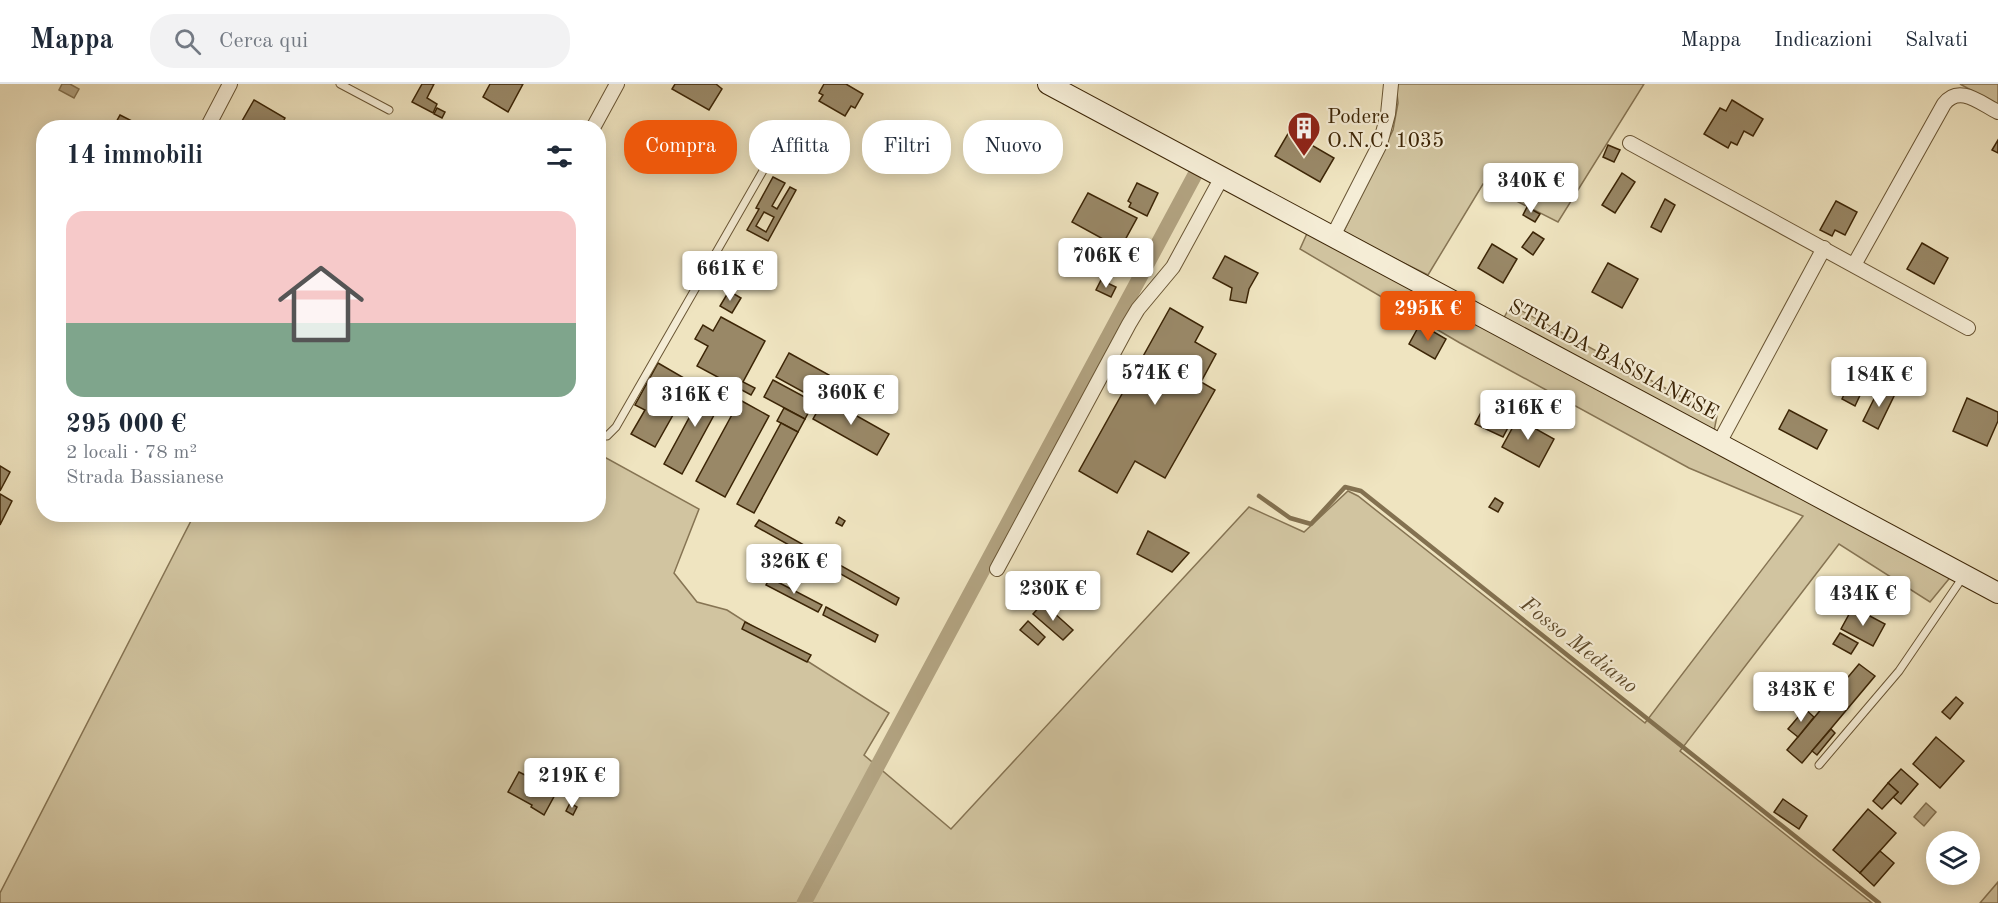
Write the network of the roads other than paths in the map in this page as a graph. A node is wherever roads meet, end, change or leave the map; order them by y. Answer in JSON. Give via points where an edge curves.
{"nodes":[{"id":1,"x":230,"y":84,"type":"edge"},
{"id":2,"x":340,"y":84,"type":"edge"},
{"id":3,"x":617,"y":84,"type":"edge"},
{"id":4,"x":1048,"y":84,"type":"edge"},
{"id":5,"x":1391,"y":84,"type":"edge"},
{"id":6,"x":389,"y":110,"type":"dead end"},
{"id":7,"x":1998,"y":112,"type":"edge"},
{"id":8,"x":211,"y":120,"type":"edge"},
{"id":9,"x":597,"y":120,"type":"edge"},
{"id":10,"x":1630,"y":143,"type":"dead end"},
{"id":11,"x":761,"y":174,"type":"edge"},
{"id":12,"x":1222,"y":177,"type":"junction"},
{"id":13,"x":1333,"y":236,"type":"junction"},
{"id":14,"x":1824,"y":248,"type":"junction"},
{"id":15,"x":1854,"y":265,"type":"junction"},
{"id":16,"x":1968,"y":328,"type":"dead end"},
{"id":17,"x":606,"y":436,"type":"edge"},
{"id":18,"x":1719,"y":443,"type":"junction"},
{"id":19,"x":998,"y":569,"type":"dead end"},
{"id":20,"x":1964,"y":575,"type":"junction"},
{"id":21,"x":1998,"y":593,"type":"edge"},
{"id":22,"x":1819,"y":765,"type":"dead end"}],
"edges":[{"from":1,"to":8,"type":"street"},
{"from":2,"to":6,"type":"lane"},
{"from":3,"to":9,"type":"street"},
{"from":4,"to":12,"type":"street","name":"STRADA BASSIANESE"},
{"from":5,"to":13,"type":"street","via":[[1380,144]]},
{"from":7,"to":15,"type":"street","via":[[1963,95],[1950,97]]},
{"from":10,"to":14,"type":"street"},
{"from":11,"to":17,"type":"lane","via":[[616,427]]},
{"from":12,"to":13,"type":"street","name":"STRADA BASSIANESE"},
{"from":12,"to":19,"type":"street","via":[[1170,272],[1129,324]]},
{"from":13,"to":18,"type":"street","name":"STRADA BASSIANESE"},
{"from":14,"to":15,"type":"street"},
{"from":14,"to":18,"type":"street"},
{"from":15,"to":16,"type":"street"},
{"from":18,"to":20,"type":"street","name":"STRADA BASSIANESE"},
{"from":20,"to":21,"type":"street","name":"STRADA BASSIANESE"},
{"from":20,"to":22,"type":"lane","via":[[1899,671]]}]}
